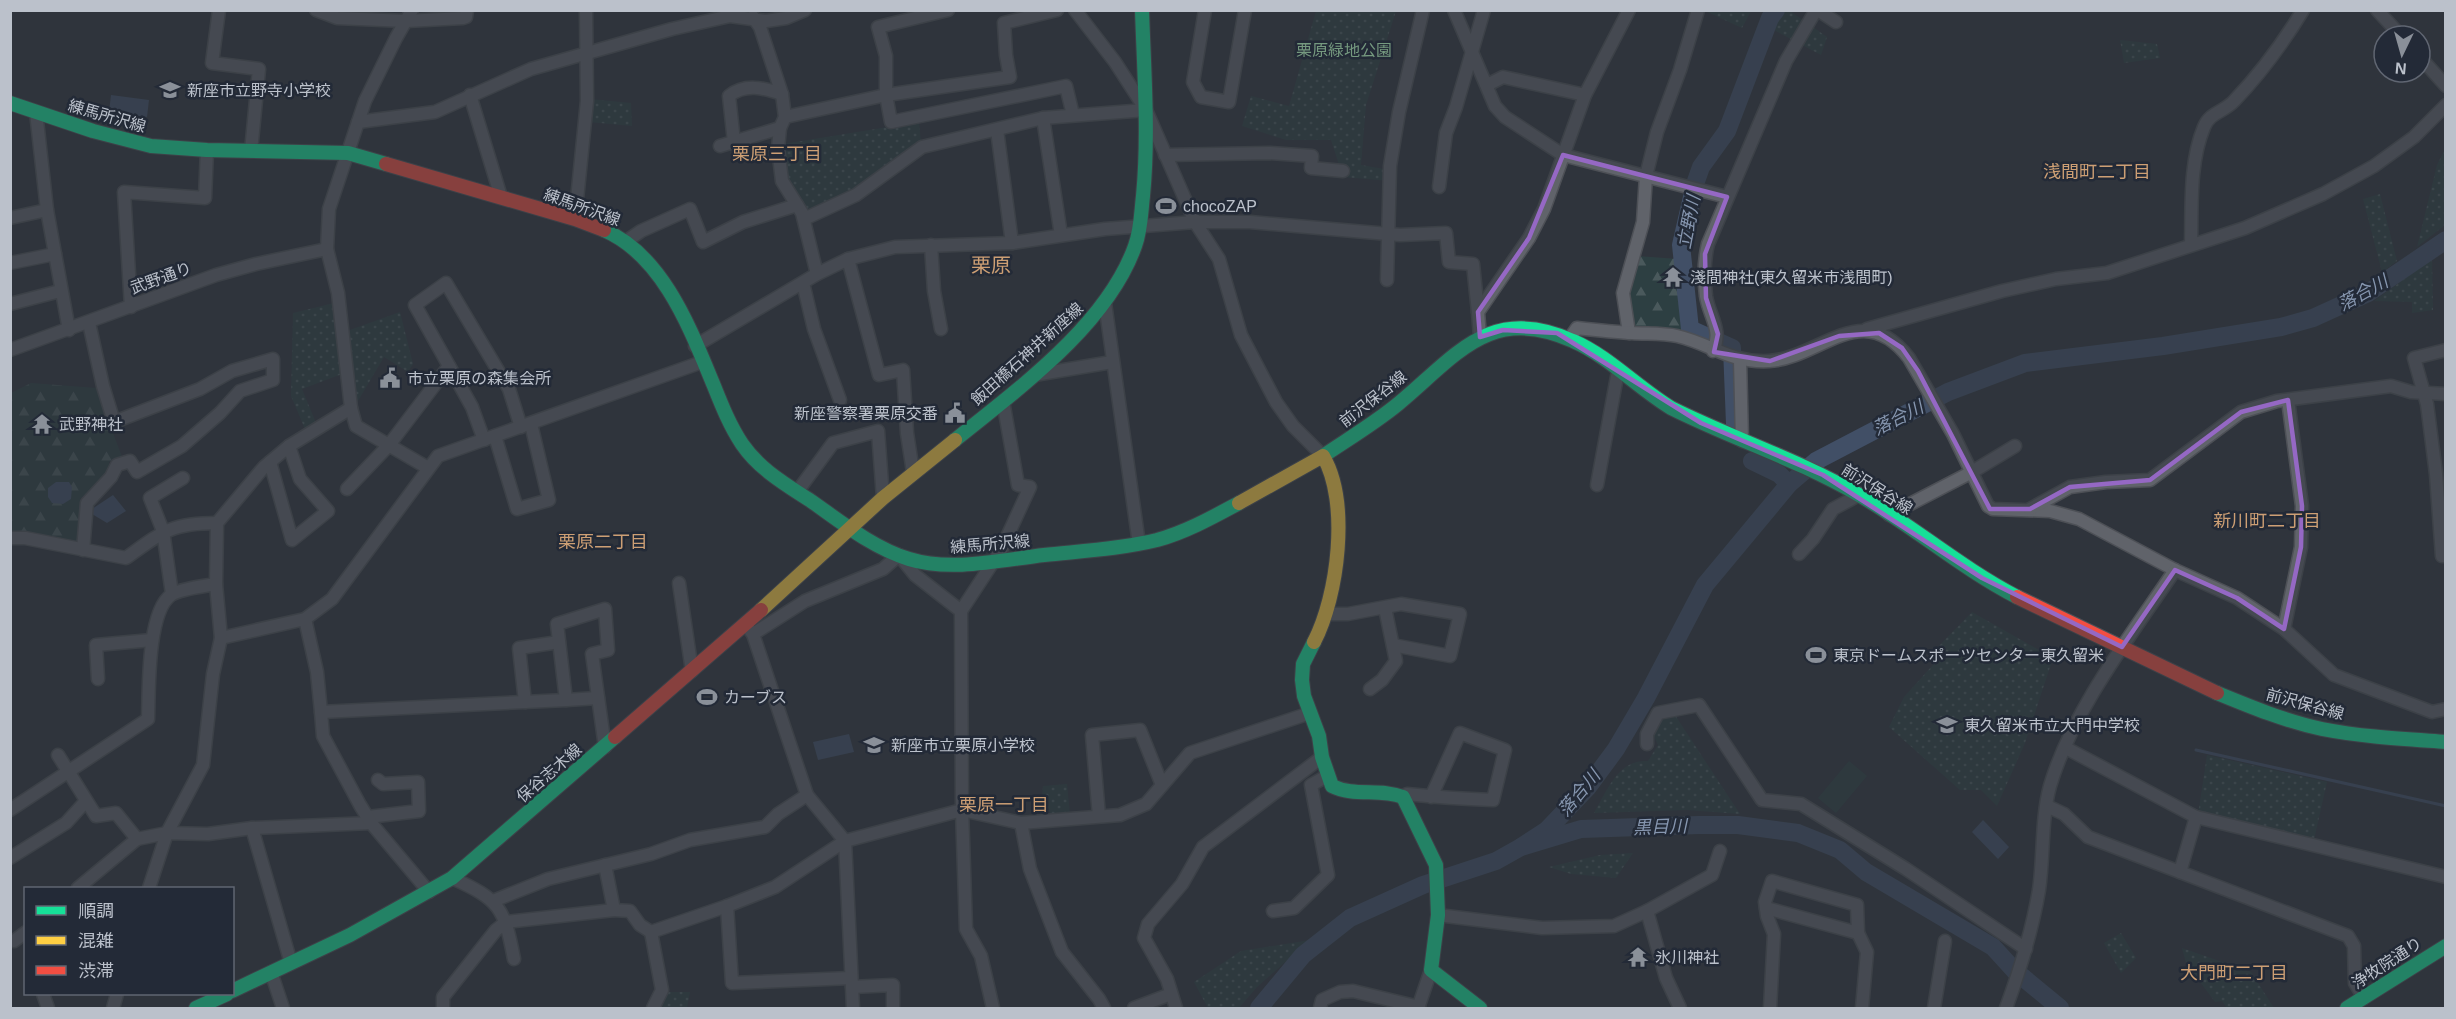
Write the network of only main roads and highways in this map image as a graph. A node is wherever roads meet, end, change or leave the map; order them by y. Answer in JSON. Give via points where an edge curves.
{"nodes":[{"id":1,"x":1142,"y":10,"type":"edge"},
{"id":2,"x":10,"y":103,"type":"edge"},
{"id":3,"x":1323,"y":456,"type":"junction"},
{"id":4,"x":850,"y":528,"type":"junction"},
{"id":5,"x":2445,"y":742,"type":"edge"},
{"id":6,"x":2445,"y":946,"type":"edge"},
{"id":7,"x":234,"y":990,"type":"edge"},
{"id":8,"x":224,"y":995,"type":"edge"},
{"id":9,"x":2354,"y":1005,"type":"edge"},
{"id":10,"x":203,"y":1007,"type":"edge"},
{"id":11,"x":1480,"y":1008,"type":"edge"}],
"edges":[{"from":1,"to":4,"type":"main road","name":"飯田橋石神井新座線","via":[[1147,155],[1140,226],[1126,265],[1105,303],[1033,375]]},
{"from":2,"to":4,"type":"main road","name":"練馬所沢線","via":[[151,146],[348,153],[609,232],[625,242],[659,277],[742,444],[763,469]]},
{"from":3,"to":4,"type":"main road","name":"練馬所沢線","via":[[1197,526],[1139,544],[951,565],[899,555]]},
{"from":3,"to":5,"type":"main road","name":"前沢保谷線","via":[[1398,404],[1453,352],[1480,337],[1503,330],[1557,333],[1598,354],[1667,406],[1823,476],[1859,495],[1982,578],[2207,688],[2317,727],[2375,737]]},
{"from":3,"to":11,"type":"main road","via":[[1330,468],[1338,513],[1337,556],[1326,614],[1303,664],[1304,696],[1332,786],[1344,792],[1403,797],[1436,866],[1438,915],[1431,970]]},
{"from":4,"to":7,"type":"main road","name":"保谷志木線","via":[[750,629],[692,671],[452,878],[350,935]]},
{"from":6,"to":9,"type":"main road","name":"浄牧院通り"},
{"from":8,"to":10,"type":"main road"}]}
